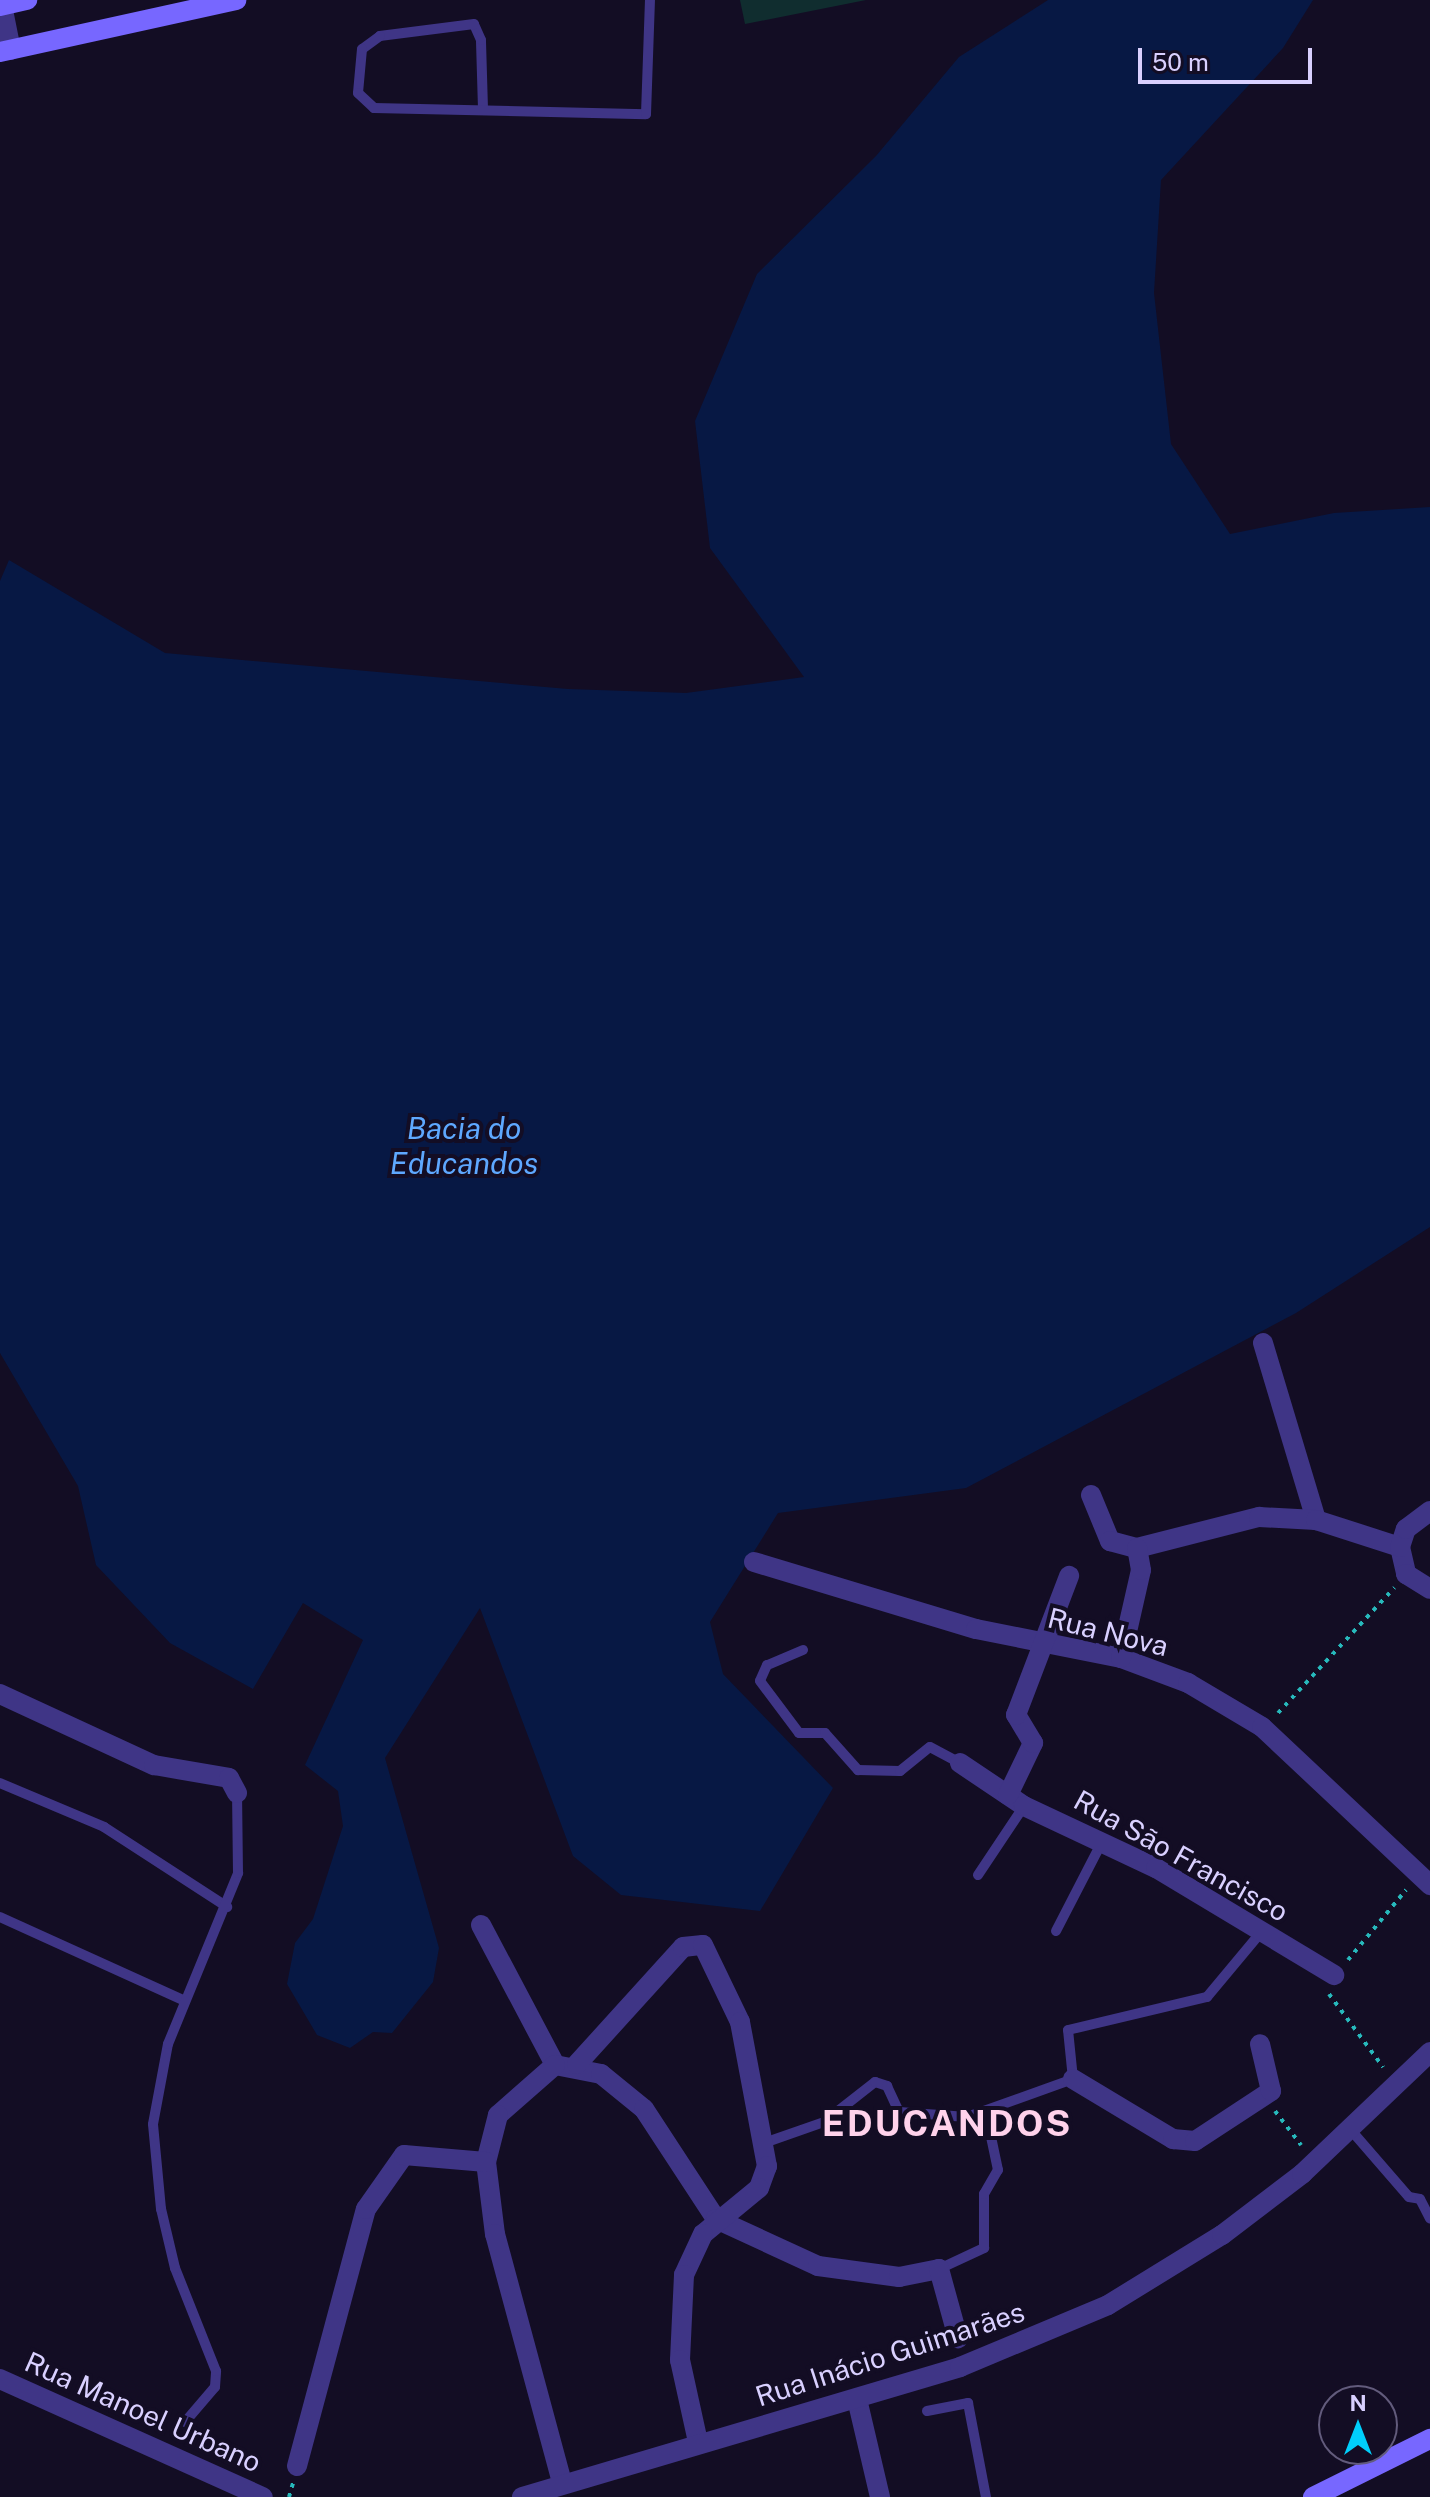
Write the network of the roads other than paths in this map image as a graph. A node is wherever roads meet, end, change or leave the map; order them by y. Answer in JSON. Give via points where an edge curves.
{"nodes":[{"id":1,"x":27,"y":0,"type":"edge"},
{"id":2,"x":236,"y":0,"type":"edge"},
{"id":3,"x":650,"y":0,"type":"edge"},
{"id":4,"x":1,"y":4,"type":"edge"},
{"id":5,"x":6,"y":51,"type":"edge"},
{"id":6,"x":483,"y":109,"type":"junction"},
{"id":7,"x":1263,"y":1343,"type":"dead end"},
{"id":8,"x":1091,"y":1495,"type":"dead end"},
{"id":9,"x":1430,"y":1511,"type":"edge"},
{"id":10,"x":1316,"y":1520,"type":"junction"},
{"id":11,"x":1400,"y":1547,"type":"junction"},
{"id":12,"x":1137,"y":1548,"type":"junction"},
{"id":13,"x":754,"y":1562,"type":"dead end"},
{"id":14,"x":1069,"y":1576,"type":"dead end"},
{"id":15,"x":1430,"y":1589,"type":"edge"},
{"id":16,"x":1045,"y":1644,"type":"junction"},
{"id":17,"x":803,"y":1650,"type":"dead end"},
{"id":18,"x":1121,"y":1658,"type":"junction"},
{"id":19,"x":0,"y":1694,"type":"edge"},
{"id":20,"x":960,"y":1763,"type":"joint"},
{"id":21,"x":0,"y":1783,"type":"edge"},
{"id":22,"x":237,"y":1793,"type":"joint"},
{"id":23,"x":1016,"y":1801,"type":"junction"},
{"id":24,"x":1103,"y":1840,"type":"junction"},
{"id":25,"x":978,"y":1875,"type":"dead end"},
{"id":26,"x":1425,"y":1879,"type":"edge"},
{"id":27,"x":227,"y":1907,"type":"junction"},
{"id":28,"x":0,"y":1917,"type":"edge"},
{"id":29,"x":481,"y":1925,"type":"dead end"},
{"id":30,"x":1056,"y":1931,"type":"dead end"},
{"id":31,"x":1262,"y":1931,"type":"junction"},
{"id":32,"x":1334,"y":1975,"type":"road end"},
{"id":33,"x":185,"y":2001,"type":"junction"},
{"id":34,"x":1260,"y":2044,"type":"dead end"},
{"id":35,"x":1430,"y":2052,"type":"edge"},
{"id":36,"x":577,"y":2064,"type":"junction"},
{"id":37,"x":555,"y":2065,"type":"junction"},
{"id":38,"x":1073,"y":2079,"type":"junction"},
{"id":39,"x":986,"y":2113,"type":"junction"},
{"id":40,"x":1350,"y":2129,"type":"junction"},
{"id":41,"x":764,"y":2143,"type":"junction"},
{"id":42,"x":486,"y":2162,"type":"junction"},
{"id":43,"x":1425,"y":2198,"type":"edge"},
{"id":44,"x":716,"y":2219,"type":"junction"},
{"id":45,"x":1430,"y":2219,"type":"edge"},
{"id":46,"x":939,"y":2269,"type":"junction"},
{"id":47,"x":958,"y":2338,"type":"dead end"},
{"id":48,"x":0,"y":2379,"type":"edge"},
{"id":49,"x":857,"y":2399,"type":"junction"},
{"id":50,"x":927,"y":2411,"type":"dead end"},
{"id":51,"x":185,"y":2422,"type":"dead end"},
{"id":52,"x":1430,"y":2439,"type":"edge"},
{"id":53,"x":698,"y":2442,"type":"junction"},
{"id":54,"x":297,"y":2466,"type":"dead end"},
{"id":55,"x":562,"y":2483,"type":"junction"},
{"id":56,"x":263,"y":2497,"type":"edge"},
{"id":57,"x":522,"y":2497,"type":"edge"},
{"id":58,"x":880,"y":2497,"type":"edge"},
{"id":59,"x":986,"y":2497,"type":"edge"},
{"id":60,"x":1313,"y":2497,"type":"edge"}],
"edges":[{"from":1,"to":4,"type":"street"},
{"from":2,"to":5,"type":"street"},
{"from":3,"to":6,"type":"lane","via":[[646,114]]},
{"from":4,"to":5,"type":"street"},
{"from":6,"to":6,"type":"lane","via":[[365,105],[358,93],[362,49],[380,36],[474,24],[481,40]]},
{"from":7,"to":10,"type":"street"},
{"from":8,"to":12,"type":"street","via":[[1110,1541]]},
{"from":9,"to":11,"type":"street","via":[[1406,1529]]},
{"from":10,"to":11,"type":"street"},
{"from":10,"to":12,"type":"street","via":[[1259,1517]]},
{"from":11,"to":15,"type":"street","via":[[1406,1574]]},
{"from":12,"to":18,"type":"street","via":[[1141,1570]]},
{"from":13,"to":16,"type":"street","name":"Rua Nova"},
{"from":14,"to":16,"type":"street"},
{"from":16,"to":18,"type":"street","name":"Rua Nova"},
{"from":16,"to":23,"type":"street","via":[[1015,1719],[1032,1747]]},
{"from":17,"to":20,"type":"lane","via":[[767,1665],[760,1681],[799,1733],[825,1733],[858,1770],[900,1771],[936,1747]]},
{"from":18,"to":26,"type":"street","name":"Rua Nova","via":[[1188,1683],[1262,1727]]},
{"from":19,"to":22,"type":"street","via":[[154,1765],[229,1778]]},
{"from":20,"to":23,"type":"street","name":"Rua São Francisco"},
{"from":21,"to":27,"type":"lane","via":[[104,1827]]},
{"from":22,"to":27,"type":"lane","via":[[242,1847]]},
{"from":23,"to":24,"type":"street","name":"Rua São Francisco"},
{"from":23,"to":25,"type":"lane"},
{"from":24,"to":30,"type":"lane"},
{"from":24,"to":31,"type":"street","name":"Rua São Francisco"},
{"from":27,"to":33,"type":"lane"},
{"from":28,"to":33,"type":"lane"},
{"from":29,"to":37,"type":"street"},
{"from":31,"to":32,"type":"street","name":"Rua São Francisco"},
{"from":31,"to":38,"type":"lane","via":[[1207,1997],[1068,2030]]},
{"from":33,"to":51,"type":"lane","via":[[168,2044],[153,2124],[161,2209],[175,2268],[216,2371],[215,2387]]},
{"from":34,"to":38,"type":"street","via":[[1273,2080],[1263,2096],[1195,2141],[1173,2139]]},
{"from":35,"to":40,"type":"street","name":"Rua Inácio Guimarães"},
{"from":36,"to":37,"type":"street"},
{"from":36,"to":41,"type":"street","via":[[683,1947],[700,1942],[719,1966],[740,2022]]},
{"from":36,"to":44,"type":"street","via":[[644,2109]]},
{"from":37,"to":42,"type":"street","via":[[498,2115]]},
{"from":38,"to":39,"type":"lane"},
{"from":39,"to":41,"type":"lane","via":[[899,2112],[887,2086],[875,2082],[824,2122]]},
{"from":39,"to":46,"type":"lane","via":[[998,2170],[984,2194],[984,2248]]},
{"from":40,"to":43,"type":"lane","via":[[1409,2197]]},
{"from":40,"to":49,"type":"street","name":"Rua Inácio Guimarães","via":[[1222,2235],[1108,2305],[966,2366]]},
{"from":41,"to":44,"type":"street","via":[[759,2188]]},
{"from":42,"to":54,"type":"street","via":[[404,2155],[366,2209]]},
{"from":42,"to":55,"type":"street","via":[[495,2234]]},
{"from":43,"to":45,"type":"lane"},
{"from":44,"to":46,"type":"street","via":[[845,2272],[899,2277]]},
{"from":44,"to":53,"type":"street","via":[[692,2253],[678,2301],[680,2360]]},
{"from":46,"to":47,"type":"street"},
{"from":48,"to":56,"type":"street","name":"Rua Manoel Urbano"},
{"from":49,"to":53,"type":"street","name":"Rua Inácio Guimarães"},
{"from":49,"to":58,"type":"street"},
{"from":50,"to":59,"type":"lane","via":[[968,2403]]},
{"from":52,"to":60,"type":"street"},
{"from":53,"to":55,"type":"street","name":"Rua Inácio Guimarães"},
{"from":55,"to":57,"type":"street","name":"Rua Inácio Guimarães"}]}
